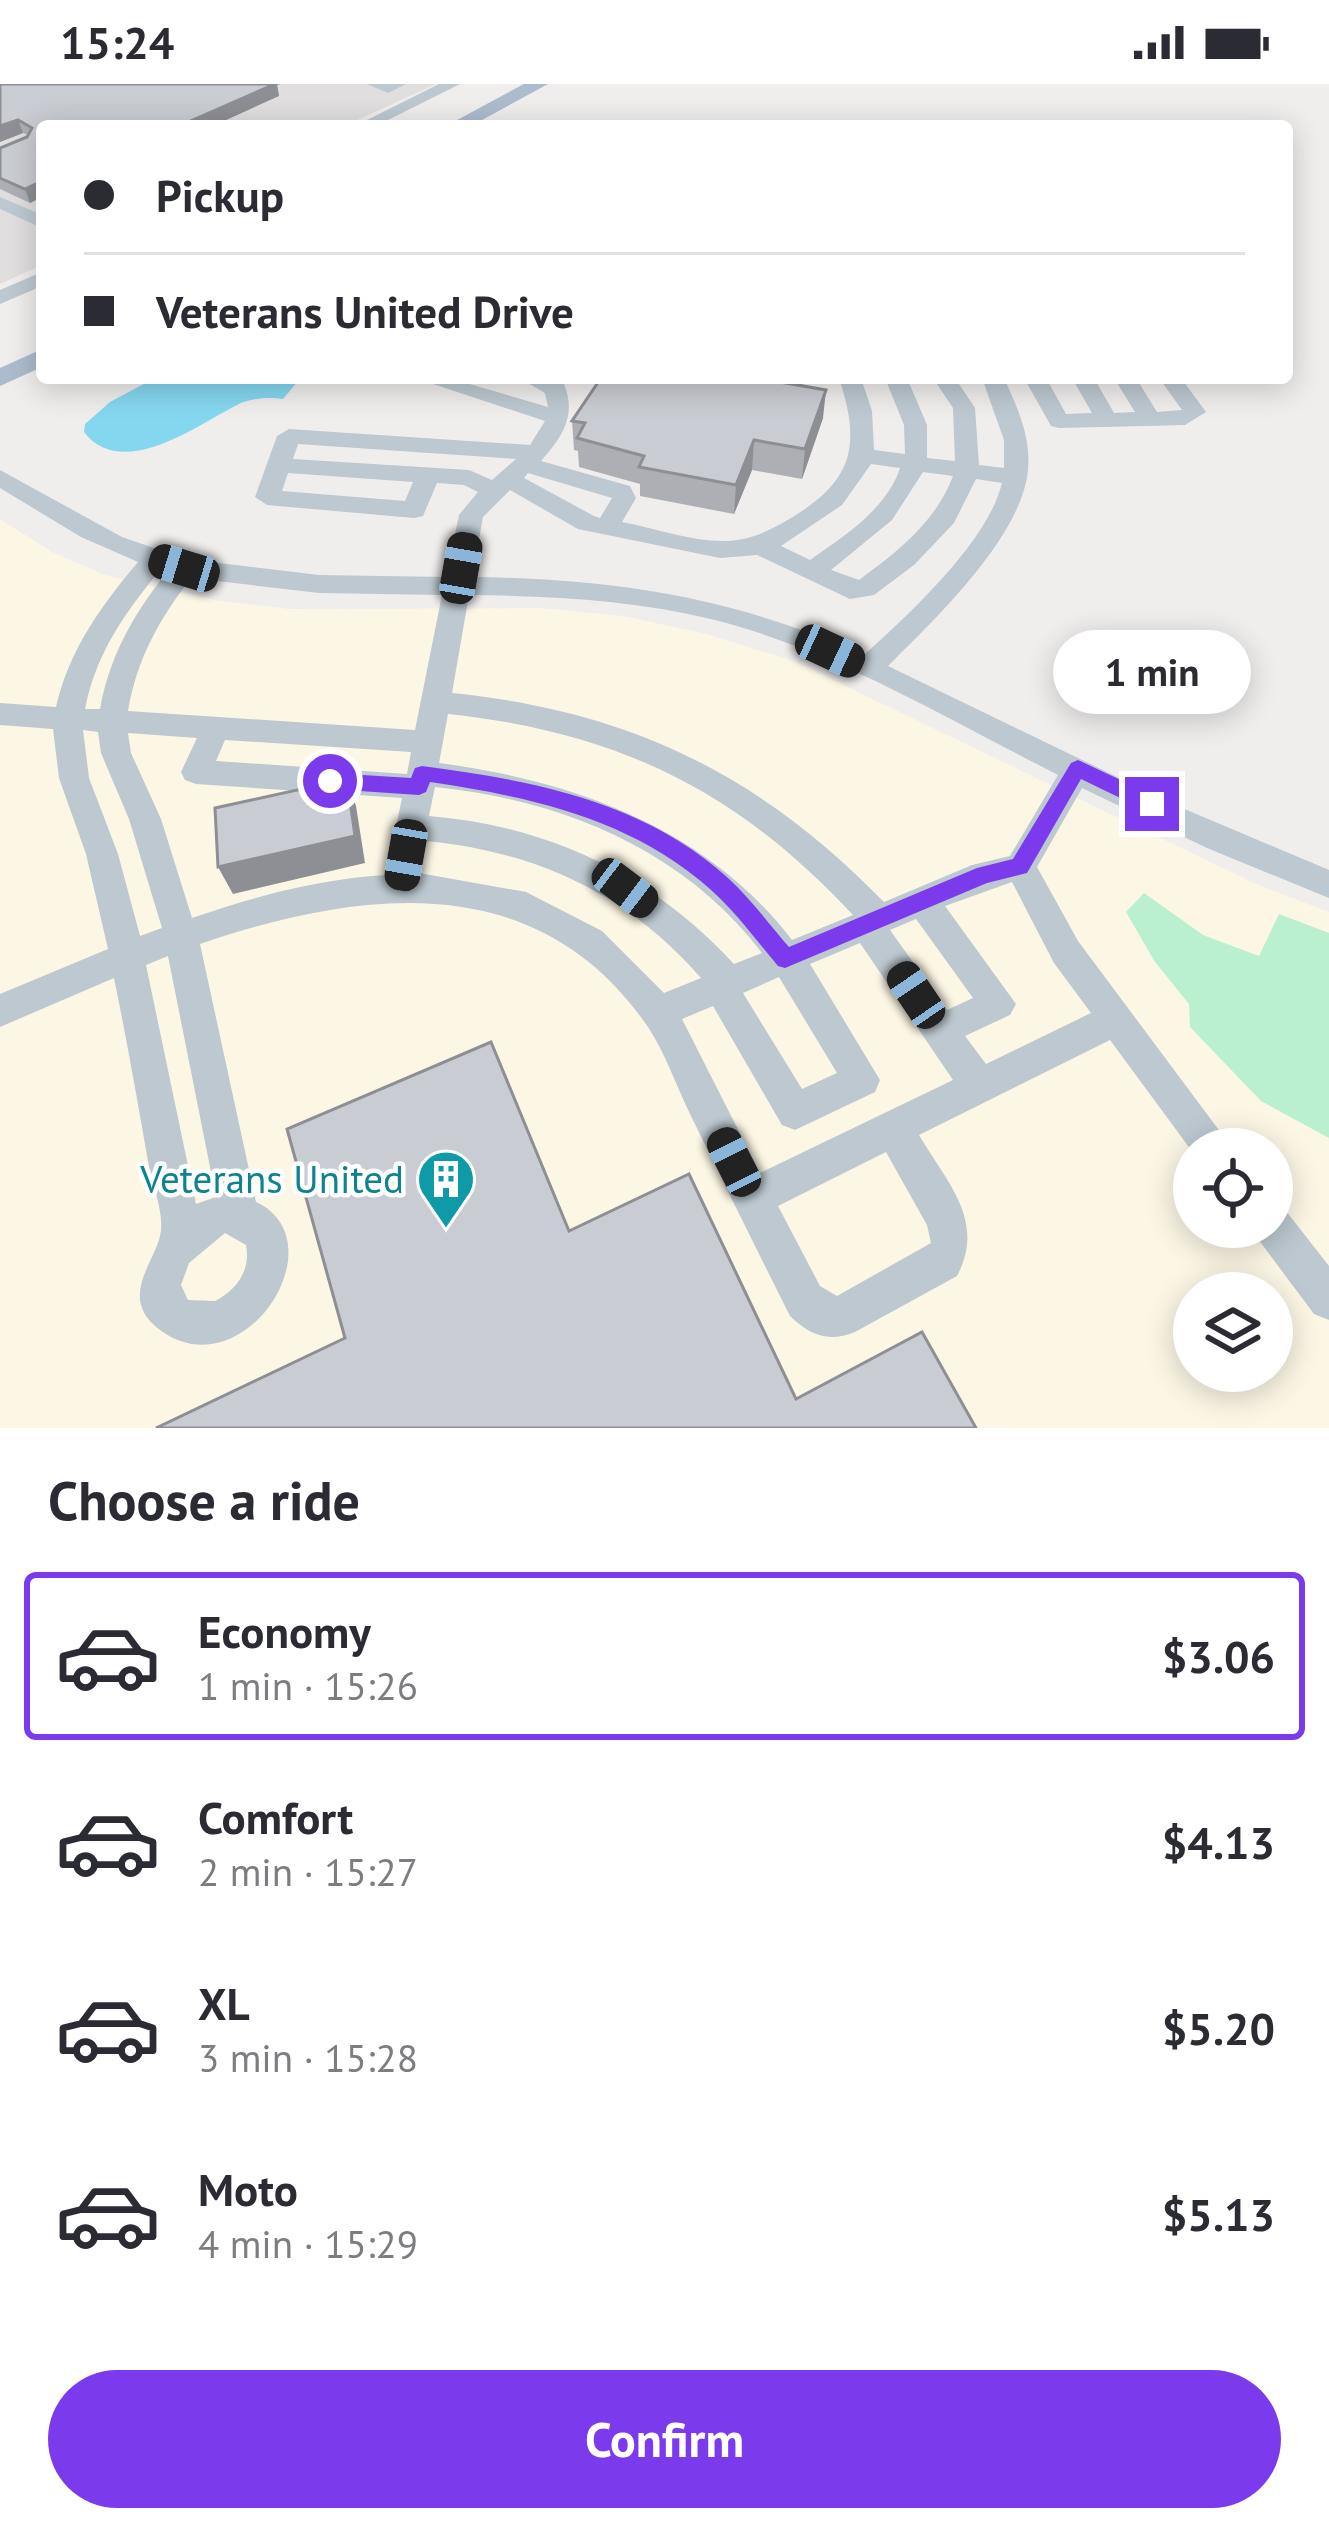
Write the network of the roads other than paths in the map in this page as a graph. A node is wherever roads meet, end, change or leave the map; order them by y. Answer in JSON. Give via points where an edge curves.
{"nodes":[{"id":1,"x":375,"y":84,"type":"edge"},
{"id":2,"x":398,"y":84,"type":"edge"},
{"id":3,"x":452,"y":84,"type":"edge"},
{"id":4,"x":539,"y":84,"type":"edge"},
{"id":5,"x":569,"y":84,"type":"edge"},
{"id":6,"x":376,"y":120,"type":"edge"},
{"id":7,"x":468,"y":120,"type":"edge"},
{"id":8,"x":500,"y":120,"type":"edge"},
{"id":9,"x":0,"y":202,"type":"edge"},
{"id":10,"x":36,"y":219,"type":"edge"},
{"id":11,"x":36,"y":281,"type":"edge"},
{"id":12,"x":0,"y":298,"type":"edge"},
{"id":13,"x":36,"y":339,"type":"edge"},
{"id":14,"x":0,"y":357,"type":"edge"},
{"id":15,"x":36,"y":360,"type":"edge"},
{"id":16,"x":0,"y":378,"type":"edge"},
{"id":17,"x":446,"y":384,"type":"edge"},
{"id":18,"x":544,"y":384,"type":"edge"},
{"id":19,"x":853,"y":384,"type":"edge"},
{"id":20,"x":898,"y":384,"type":"edge"},
{"id":21,"x":948,"y":384,"type":"edge"},
{"id":22,"x":996,"y":384,"type":"edge"},
{"id":23,"x":1038,"y":384,"type":"edge"},
{"id":24,"x":1086,"y":384,"type":"edge"},
{"id":25,"x":1129,"y":384,"type":"edge"},
{"id":26,"x":1174,"y":384,"type":"edge"},
{"id":27,"x":557,"y":417,"type":"junction"},
{"id":28,"x":1150,"y":419,"type":"junction"},
{"id":29,"x":1107,"y":420,"type":"junction"},
{"id":30,"x":863,"y":457,"type":"junction"},
{"id":31,"x":279,"y":465,"type":"junction"},
{"id":32,"x":912,"y":465,"type":"junction"},
{"id":33,"x":515,"y":471,"type":"junction"},
{"id":34,"x":967,"y":472,"type":"junction"},
{"id":35,"x":428,"y":475,"type":"junction"},
{"id":36,"x":0,"y":477,"type":"edge"},
{"id":37,"x":1015,"y":477,"type":"junction"},
{"id":38,"x":608,"y":527,"type":"junction"},
{"id":39,"x":760,"y":546,"type":"junction"},
{"id":40,"x":170,"y":563,"type":"junction"},
{"id":41,"x":810,"y":572,"type":"junction"},
{"id":42,"x":458,"y":586,"type":"junction"},
{"id":43,"x":868,"y":668,"type":"junction"},
{"id":44,"x":436,"y":702,"type":"junction"},
{"id":45,"x":0,"y":714,"type":"edge"},
{"id":46,"x":68,"y":721,"type":"junction"},
{"id":47,"x":112,"y":722,"type":"junction"},
{"id":48,"x":215,"y":730,"type":"junction"},
{"id":49,"x":423,"y":767,"type":"junction"},
{"id":50,"x":1078,"y":768,"type":"junction"},
{"id":51,"x":412,"y":827,"type":"junction"},
{"id":52,"x":1020,"y":867,"type":"junction"},
{"id":53,"x":401,"y":883,"type":"junction"},
{"id":54,"x":1329,"y":884,"type":"edge"},
{"id":55,"x":922,"y":901,"type":"junction"},
{"id":56,"x":873,"y":922,"type":"junction"},
{"id":57,"x":181,"y":936,"type":"junction"},
{"id":58,"x":124,"y":957,"type":"junction"},
{"id":59,"x":785,"y":958,"type":"junction"},
{"id":60,"x":724,"y":984,"type":"junction"},
{"id":61,"x":0,"y":1011,"type":"edge"},
{"id":62,"x":658,"y":1012,"type":"junction"},
{"id":63,"x":1114,"y":1020,"type":"junction"},
{"id":64,"x":940,"y":1030,"type":"junction"},
{"id":65,"x":979,"y":1086,"type":"junction"},
{"id":66,"x":893,"y":1128,"type":"junction"},
{"id":67,"x":1198,"y":1128,"type":"edge"},
{"id":68,"x":752,"y":1198,"type":"junction"},
{"id":69,"x":239,"y":1214,"type":"junction"},
{"id":70,"x":182,"y":1234,"type":"junction"},
{"id":71,"x":1290,"y":1248,"type":"edge"},
{"id":72,"x":1329,"y":1299,"type":"edge"}],
"edges":[{"from":1,"to":2,"type":"street"},
{"from":3,"to":6,"type":"street"},
{"from":4,"to":7,"type":"main road"},
{"from":5,"to":8,"type":"main road"},
{"from":9,"to":10,"type":"street"},
{"from":11,"to":12,"type":"street"},
{"from":13,"to":14,"type":"main road"},
{"from":15,"to":16,"type":"main road"},
{"from":17,"to":27,"type":"street"},
{"from":18,"to":27,"type":"street","via":[[556,389]]},
{"from":19,"to":30,"type":"street","via":[[867,417]]},
{"from":20,"to":32,"type":"street","via":[[917,434]]},
{"from":21,"to":34,"type":"street","via":[[964,408]]},
{"from":22,"to":37,"type":"street","via":[[1017,441]]},
{"from":23,"to":29,"type":"street","via":[[1059,421]]},
{"from":24,"to":29,"type":"street"},
{"from":25,"to":28,"type":"street"},
{"from":26,"to":28,"type":"street","via":[[1195,412]]},
{"from":27,"to":33,"type":"street"},
{"from":28,"to":29,"type":"street"},
{"from":30,"to":32,"type":"street"},
{"from":30,"to":39,"type":"street","via":[[835,497]]},
{"from":31,"to":33,"type":"street","via":[[290,436]]},
{"from":31,"to":35,"type":"street"},
{"from":31,"to":35,"type":"street","via":[[267,497],[414,510]]},
{"from":32,"to":34,"type":"street"},
{"from":32,"to":41,"type":"street","via":[[881,518]]},
{"from":33,"to":35,"type":"street"},
{"from":33,"to":38,"type":"street","via":[[569,516]]},
{"from":33,"to":38,"type":"street","via":[[621,491]]},
{"from":33,"to":42,"type":"street","via":[[471,515]]},
{"from":34,"to":37,"type":"street"},
{"from":34,"to":41,"type":"street","via":[[927,538],[865,589]]},
{"from":36,"to":40,"type":"street","via":[[107,539]]},
{"from":37,"to":43,"type":"street","via":[[1010,506],[993,532]]},
{"from":38,"to":39,"type":"street","via":[[720,550]]},
{"from":39,"to":41,"type":"street"},
{"from":40,"to":42,"type":"street","via":[[263,580]]},
{"from":40,"to":46,"type":"street","via":[[98,627]]},
{"from":40,"to":47,"type":"street","via":[[119,681]]},
{"from":42,"to":43,"type":"street","via":[[561,586],[667,599],[763,624]]},
{"from":42,"to":44,"type":"street"},
{"from":43,"to":50,"type":"street"},
{"from":44,"to":49,"type":"street"},
{"from":44,"to":56,"type":"street","via":[[591,727],[696,768],[788,828],[839,874]]},
{"from":45,"to":46,"type":"street"},
{"from":46,"to":47,"type":"street"},
{"from":46,"to":58,"type":"street","via":[[74,788],[108,872]]},
{"from":47,"to":48,"type":"street"},
{"from":47,"to":57,"type":"street"},
{"from":48,"to":49,"type":"street"},
{"from":48,"to":49,"type":"street","via":[[196,772]]},
{"from":49,"to":51,"type":"street"},
{"from":49,"to":59,"type":"street","via":[[574,801],[627,824],[721,885]]},
{"from":50,"to":52,"type":"street"},
{"from":50,"to":54,"type":"street"},
{"from":51,"to":53,"type":"street"},
{"from":51,"to":60,"type":"street","via":[[515,839],[591,870],[659,914]]},
{"from":52,"to":55,"type":"street"},
{"from":52,"to":63,"type":"street"},
{"from":53,"to":57,"type":"street","via":[[328,894]]},
{"from":53,"to":62,"type":"street","via":[[458,886],[572,928]]},
{"from":55,"to":56,"type":"street"},
{"from":55,"to":64,"type":"street","via":[[998,1004]]},
{"from":56,"to":59,"type":"street"},
{"from":56,"to":64,"type":"street"},
{"from":57,"to":58,"type":"street"},
{"from":57,"to":69,"type":"street"},
{"from":58,"to":61,"type":"street"},
{"from":58,"to":70,"type":"street"},
{"from":59,"to":60,"type":"street"},
{"from":59,"to":60,"type":"street","via":[[862,1080],[795,1112]]},
{"from":60,"to":62,"type":"street"},
{"from":62,"to":68,"type":"street"},
{"from":63,"to":65,"type":"street"},
{"from":63,"to":67,"type":"street"},
{"from":64,"to":65,"type":"street"},
{"from":65,"to":66,"type":"street"},
{"from":66,"to":68,"type":"street"},
{"from":66,"to":68,"type":"street","via":[[952,1245],[943,1262],[841,1317],[821,1316],[805,1300]]},
{"from":69,"to":70,"type":"street","via":[[210,1216]]},
{"from":69,"to":70,"type":"street","via":[[254,1220],[270,1249],[262,1286],[232,1316],[195,1324],[167,1305],[163,1270]]},
{"from":71,"to":72,"type":"street"}]}
